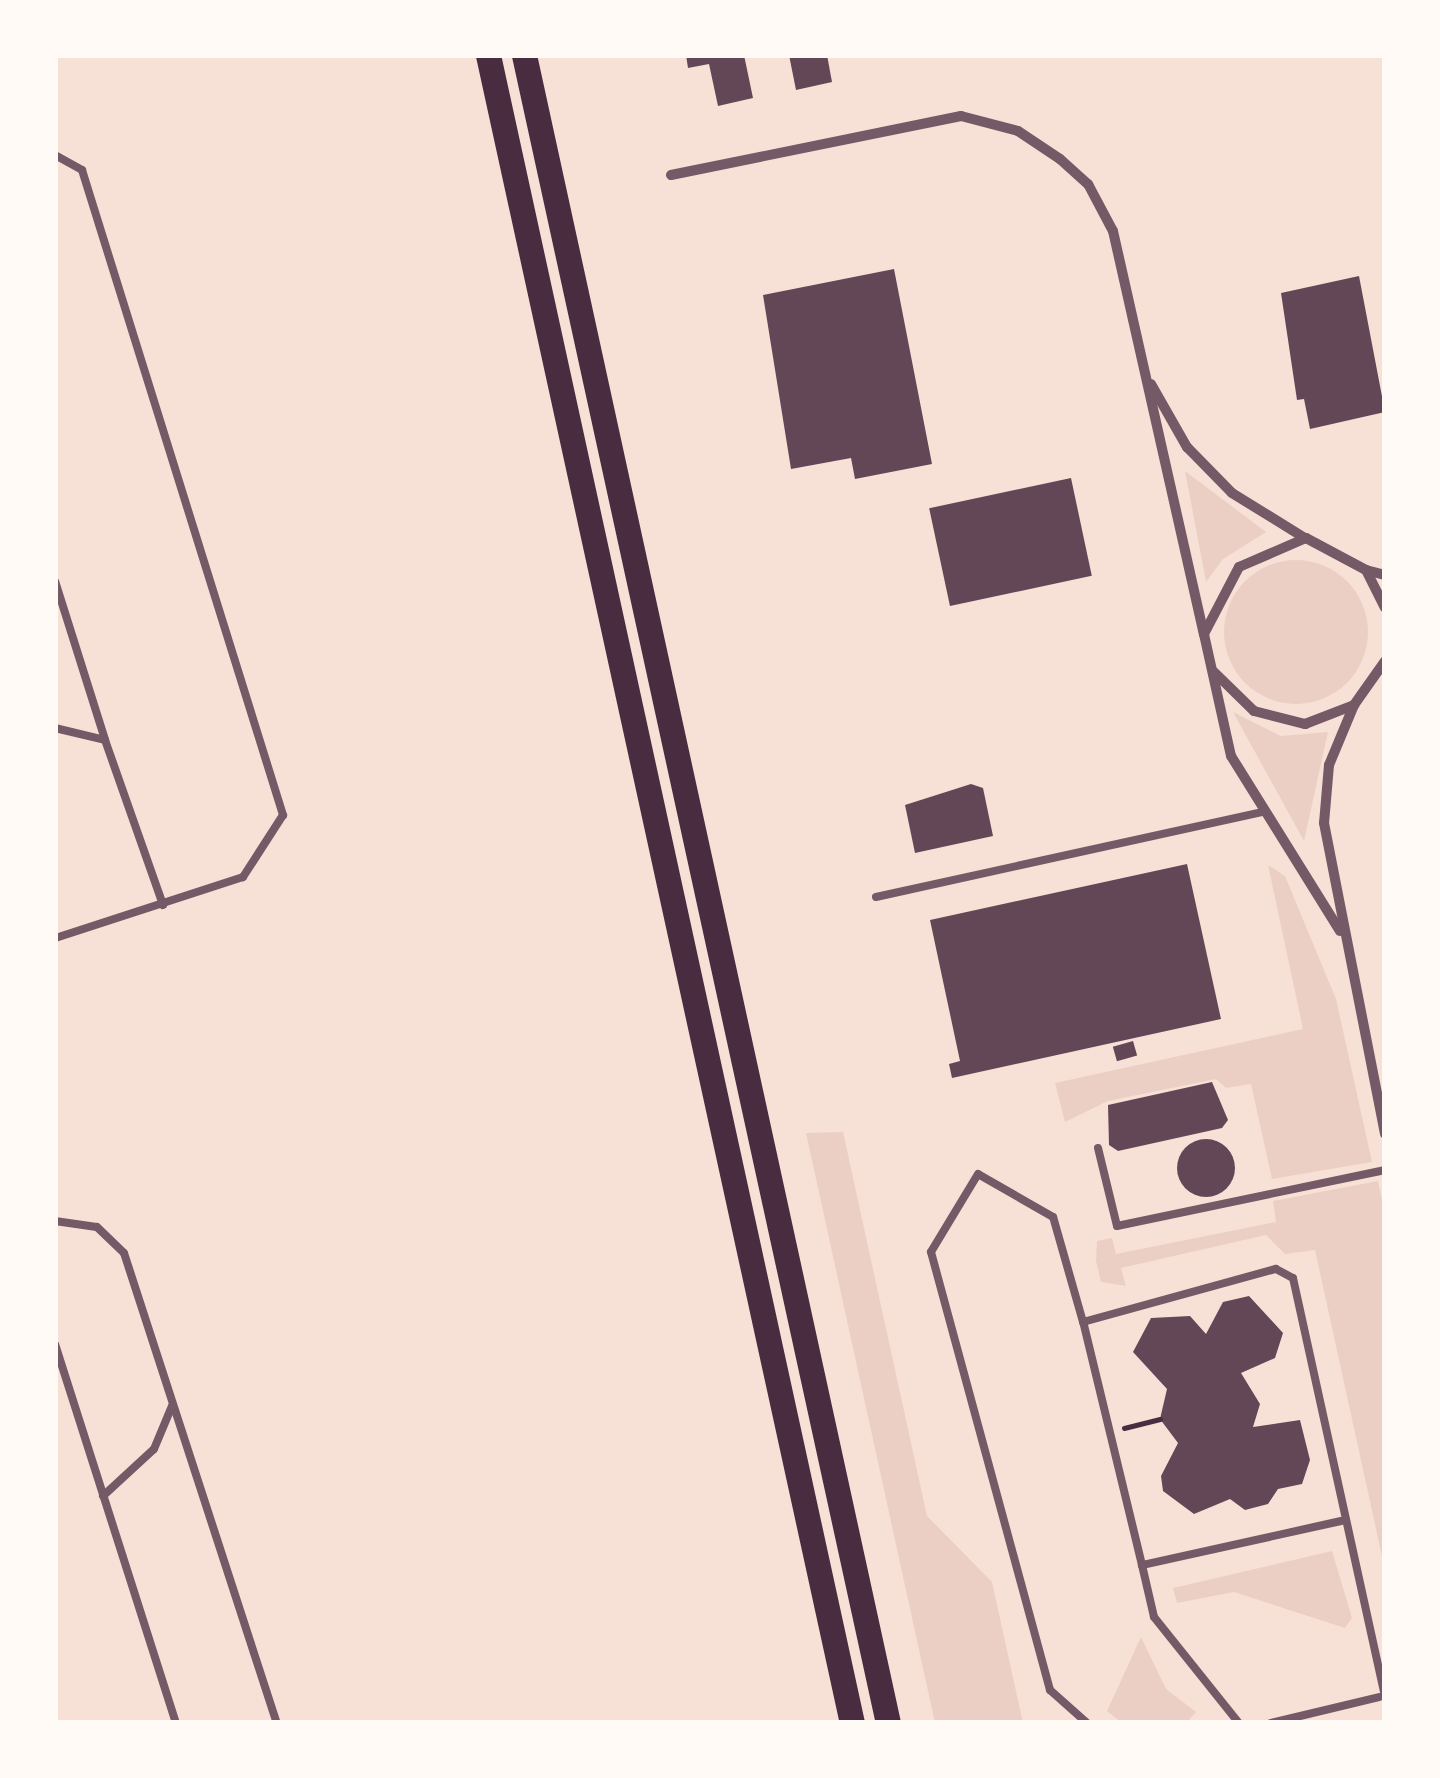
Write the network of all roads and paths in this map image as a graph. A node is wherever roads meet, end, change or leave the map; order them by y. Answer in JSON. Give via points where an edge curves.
{"nodes":[{"id":1,"x":488,"y":55,"type":"edge"},
{"id":2,"x":524,"y":55,"type":"edge"},
{"id":3,"x":55,"y":155,"type":"edge"},
{"id":4,"x":671,"y":174,"type":"dead end"},
{"id":5,"x":1145,"y":373,"type":"junction"},
{"id":6,"x":1306,"y":538,"type":"junction"},
{"id":7,"x":1366,"y":570,"type":"junction"},
{"id":8,"x":1385,"y":575,"type":"edge"},
{"id":9,"x":55,"y":581,"type":"edge"},
{"id":10,"x":1385,"y":608,"type":"edge"},
{"id":11,"x":1204,"y":634,"type":"junction"},
{"id":12,"x":1385,"y":663,"type":"edge"},
{"id":13,"x":1213,"y":671,"type":"junction"},
{"id":14,"x":1354,"y":705,"type":"junction"},
{"id":15,"x":55,"y":728,"type":"edge"},
{"id":16,"x":105,"y":740,"type":"junction"},
{"id":17,"x":1262,"y":812,"type":"junction"},
{"id":18,"x":876,"y":898,"type":"dead end"},
{"id":19,"x":164,"y":906,"type":"junction"},
{"id":20,"x":1340,"y":931,"type":"junction"},
{"id":21,"x":55,"y":938,"type":"edge"},
{"id":22,"x":1385,"y":1134,"type":"edge"},
{"id":23,"x":1098,"y":1148,"type":"dead end"},
{"id":24,"x":1385,"y":1170,"type":"edge"},
{"id":25,"x":55,"y":1221,"type":"edge"},
{"id":26,"x":1083,"y":1322,"type":"junction"},
{"id":27,"x":55,"y":1344,"type":"edge"},
{"id":28,"x":172,"y":1402,"type":"junction"},
{"id":29,"x":1160,"y":1419,"type":"dead end"},
{"id":30,"x":1110,"y":1432,"type":"junction"},
{"id":31,"x":104,"y":1496,"type":"junction"},
{"id":32,"x":1342,"y":1521,"type":"junction"},
{"id":33,"x":1142,"y":1565,"type":"junction"},
{"id":34,"x":1382,"y":1697,"type":"edge"},
{"id":35,"x":176,"y":1723,"type":"edge"},
{"id":36,"x":278,"y":1723,"type":"edge"},
{"id":37,"x":852,"y":1723,"type":"edge"},
{"id":38,"x":888,"y":1723,"type":"edge"},
{"id":39,"x":1086,"y":1723,"type":"edge"},
{"id":40,"x":1239,"y":1723,"type":"edge"},
{"id":41,"x":1270,"y":1723,"type":"edge"}],
"edges":[{"from":1,"to":37,"type":"highway"},
{"from":2,"to":38,"type":"highway"},
{"from":3,"to":19,"type":"lane","via":[[82,170],[283,814],[243,877]]},
{"from":4,"to":5,"type":"street","via":[[961,116],[1018,132],[1088,184],[1105,216]]},
{"from":5,"to":6,"type":"street","via":[[1186,447],[1232,492]]},
{"from":5,"to":11,"type":"street"},
{"from":6,"to":7,"type":"street"},
{"from":6,"to":11,"type":"street","via":[[1240,566]]},
{"from":7,"to":8,"type":"street"},
{"from":7,"to":10,"type":"street"},
{"from":9,"to":16,"type":"lane"},
{"from":11,"to":13,"type":"street"},
{"from":12,"to":14,"type":"street"},
{"from":13,"to":14,"type":"street","via":[[1254,711],[1278,721],[1331,718]]},
{"from":13,"to":17,"type":"street","via":[[1232,756]]},
{"from":14,"to":20,"type":"street","via":[[1330,765],[1324,824]]},
{"from":15,"to":16,"type":"lane"},
{"from":16,"to":19,"type":"lane"},
{"from":17,"to":18,"type":"lane"},
{"from":17,"to":20,"type":"street"},
{"from":19,"to":21,"type":"lane"},
{"from":20,"to":22,"type":"street"},
{"from":23,"to":24,"type":"lane","via":[[1117,1226]]},
{"from":25,"to":28,"type":"lane","via":[[97,1227],[124,1253]]},
{"from":26,"to":30,"type":"lane"},
{"from":26,"to":32,"type":"lane","via":[[1276,1268],[1293,1278]]},
{"from":26,"to":39,"type":"lane","via":[[1053,1217],[978,1174],[931,1252],[1050,1690]]},
{"from":27,"to":31,"type":"lane"},
{"from":28,"to":31,"type":"lane","via":[[154,1450]]},
{"from":28,"to":36,"type":"lane"},
{"from":29,"to":30,"type":"path"},
{"from":30,"to":33,"type":"lane"},
{"from":31,"to":35,"type":"lane"},
{"from":32,"to":33,"type":"lane"},
{"from":32,"to":34,"type":"lane"},
{"from":33,"to":40,"type":"lane","via":[[1154,1617]]},
{"from":34,"to":41,"type":"lane"}]}
